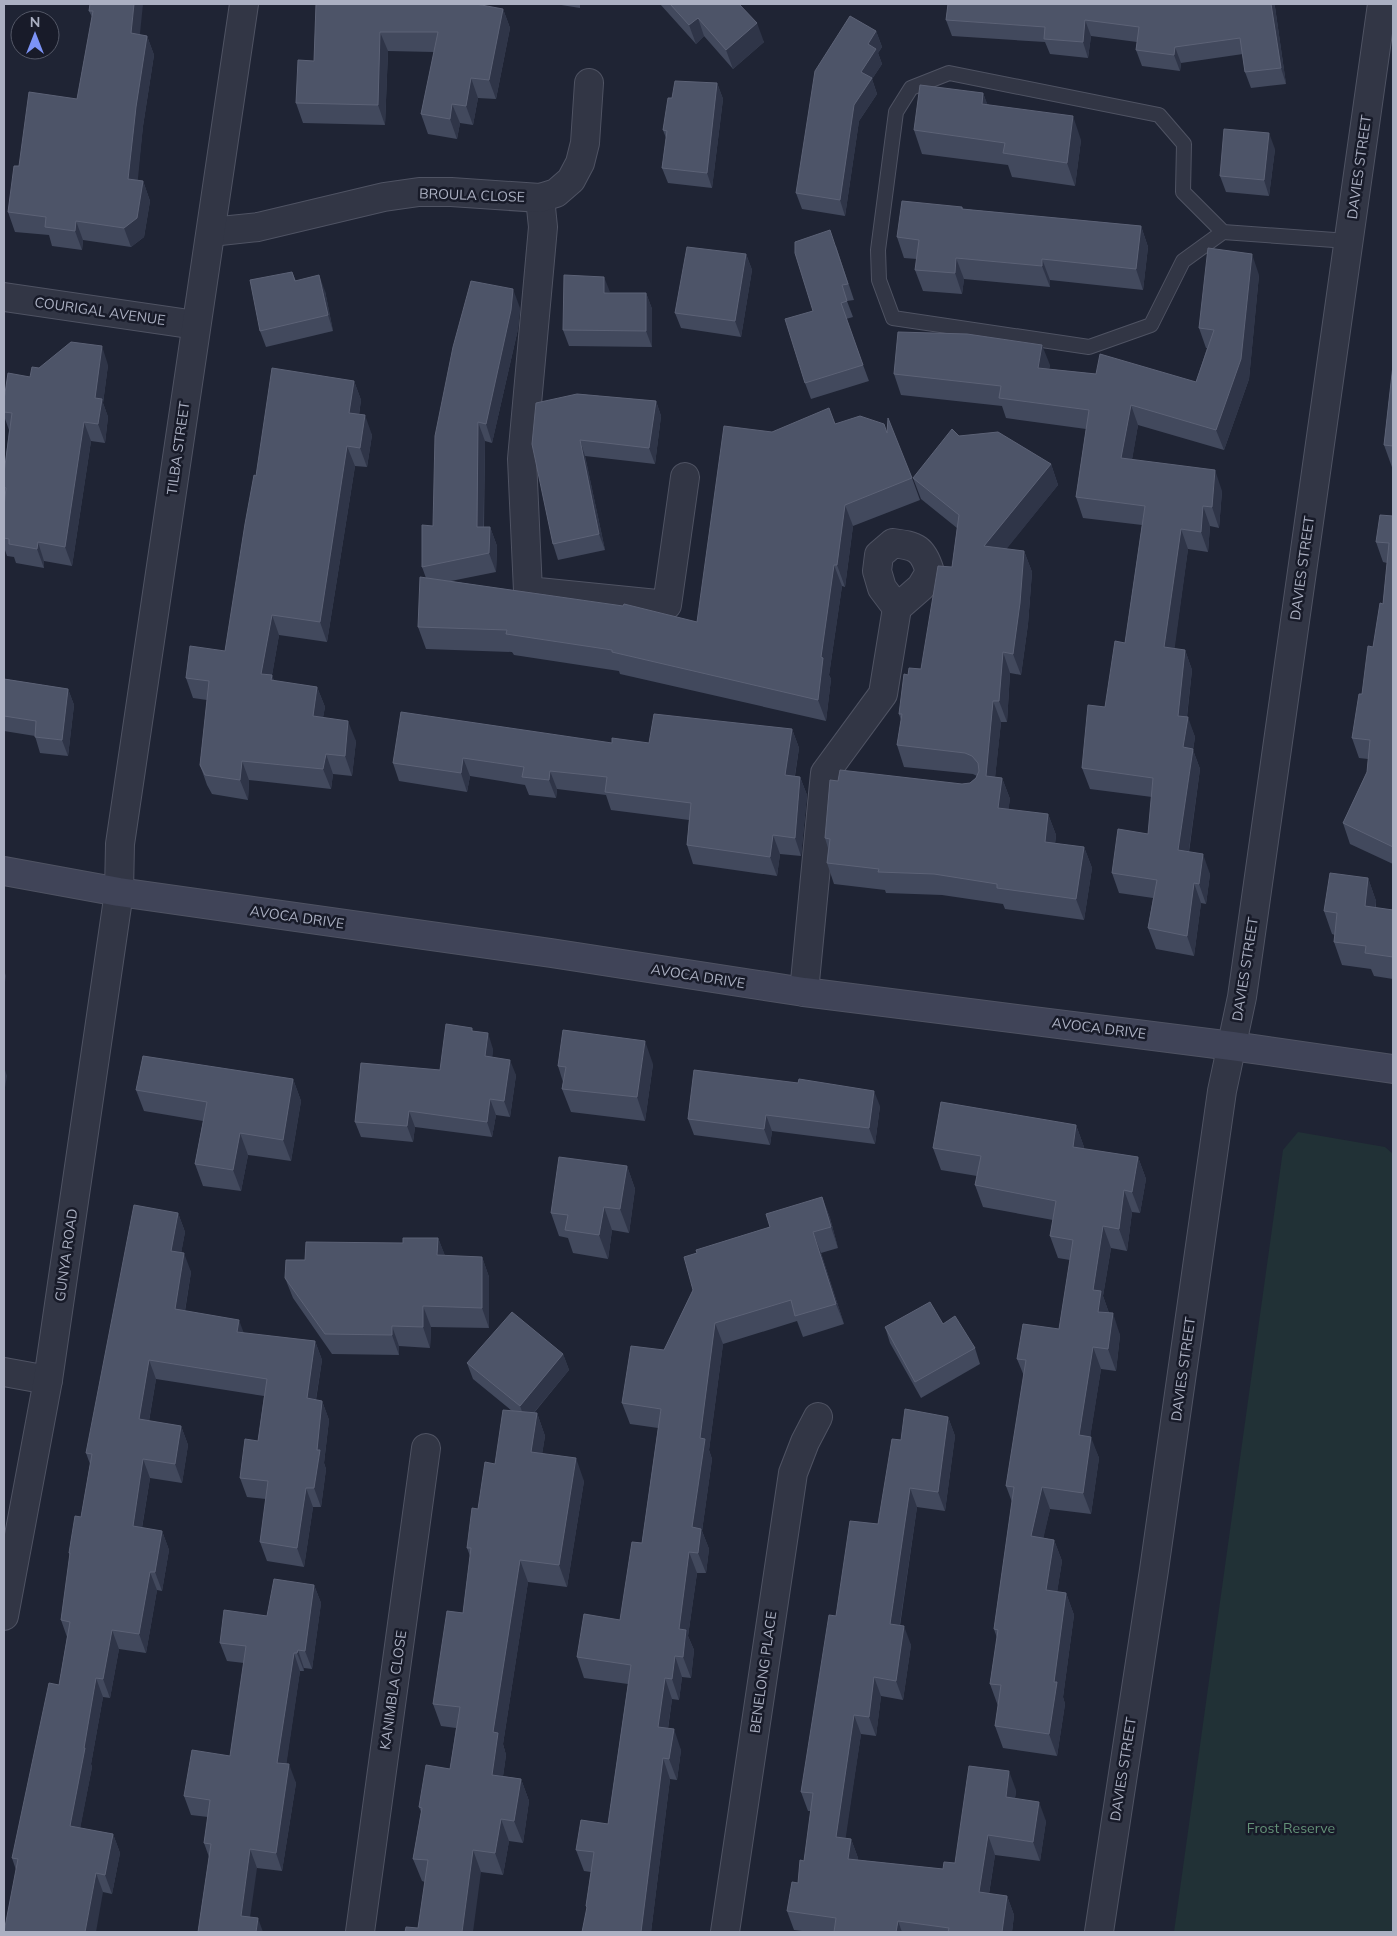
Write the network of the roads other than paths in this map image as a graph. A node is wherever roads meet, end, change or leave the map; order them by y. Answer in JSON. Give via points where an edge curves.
{"nodes":[{"id":1,"x":244,"y":4,"type":"edge"},
{"id":2,"x":1382,"y":4,"type":"edge"},
{"id":3,"x":588,"y":83,"type":"dead end"},
{"id":4,"x":540,"y":198,"type":"junction"},
{"id":5,"x":211,"y":232,"type":"junction"},
{"id":6,"x":1223,"y":232,"type":"junction"},
{"id":7,"x":1348,"y":241,"type":"junction"},
{"id":8,"x":4,"y":297,"type":"edge"},
{"id":9,"x":196,"y":324,"type":"junction"},
{"id":10,"x":685,"y":477,"type":"dead end"},
{"id":11,"x":897,"y":608,"type":"dead end"},
{"id":12,"x":826,"y":773,"type":"junction"},
{"id":13,"x":854,"y":776,"type":"edge"},
{"id":14,"x":4,"y":871,"type":"edge"},
{"id":15,"x":119,"y":892,"type":"junction"},
{"id":16,"x":804,"y":992,"type":"junction"},
{"id":17,"x":1232,"y":1046,"type":"junction"},
{"id":18,"x":1393,"y":1069,"type":"edge"},
{"id":19,"x":4,"y":1372,"type":"edge"},
{"id":20,"x":48,"y":1380,"type":"junction"},
{"id":21,"x":818,"y":1417,"type":"dead end"},
{"id":22,"x":426,"y":1448,"type":"dead end"},
{"id":23,"x":4,"y":1616,"type":"edge"},
{"id":24,"x":360,"y":1932,"type":"edge"},
{"id":25,"x":725,"y":1932,"type":"edge"},
{"id":26,"x":1099,"y":1932,"type":"edge"}],
"edges":[{"from":1,"to":5,"type":"street","name":"TILBA STREET"},
{"from":2,"to":7,"type":"street","name":"DAVIES STREET"},
{"from":3,"to":4,"type":"street","name":"BROULA CLOSE","via":[[585,143],[580,164],[571,180],[556,193]]},
{"from":4,"to":5,"type":"street","name":"BROULA CLOSE","via":[[419,192],[384,197],[258,227]]},
{"from":4,"to":10,"type":"street","via":[[543,227],[522,459],[528,591],[667,604]]},
{"from":5,"to":9,"type":"street","name":"TILBA STREET"},
{"from":6,"to":6,"type":"lane","via":[[1183,192],[1184,144],[1159,115],[949,73],[911,88],[896,112],[878,250],[879,280],[893,318],[1089,347],[1151,325],[1183,261]]},
{"from":6,"to":7,"type":"lane"},
{"from":7,"to":17,"type":"street","name":"DAVIES STREET","via":[[1242,997]]},
{"from":8,"to":9,"type":"street","name":"COURIGAL AVENUE"},
{"from":9,"to":15,"type":"street","name":"TILBA STREET","via":[[120,844]]},
{"from":11,"to":12,"type":"street","via":[[883,694]]},
{"from":12,"to":13,"type":"street"},
{"from":12,"to":16,"type":"street"},
{"from":14,"to":15,"type":"main road","name":"AVOCA DRIVE"},
{"from":15,"to":16,"type":"main road","name":"AVOCA DRIVE"},
{"from":15,"to":20,"type":"street","name":"GUNYA ROAD"},
{"from":16,"to":17,"type":"main road","name":"AVOCA DRIVE"},
{"from":17,"to":18,"type":"main road","name":"AVOCA DRIVE"},
{"from":17,"to":26,"type":"street","name":"DAVIES STREET","via":[[1222,1092]]},
{"from":19,"to":20,"type":"street"},
{"from":20,"to":23,"type":"street","name":"GUNYA ROAD"},
{"from":21,"to":25,"type":"street","name":"BENELONG PLACE","via":[[793,1473]]},
{"from":22,"to":24,"type":"street","name":"KANIMBLA CLOSE"}]}
